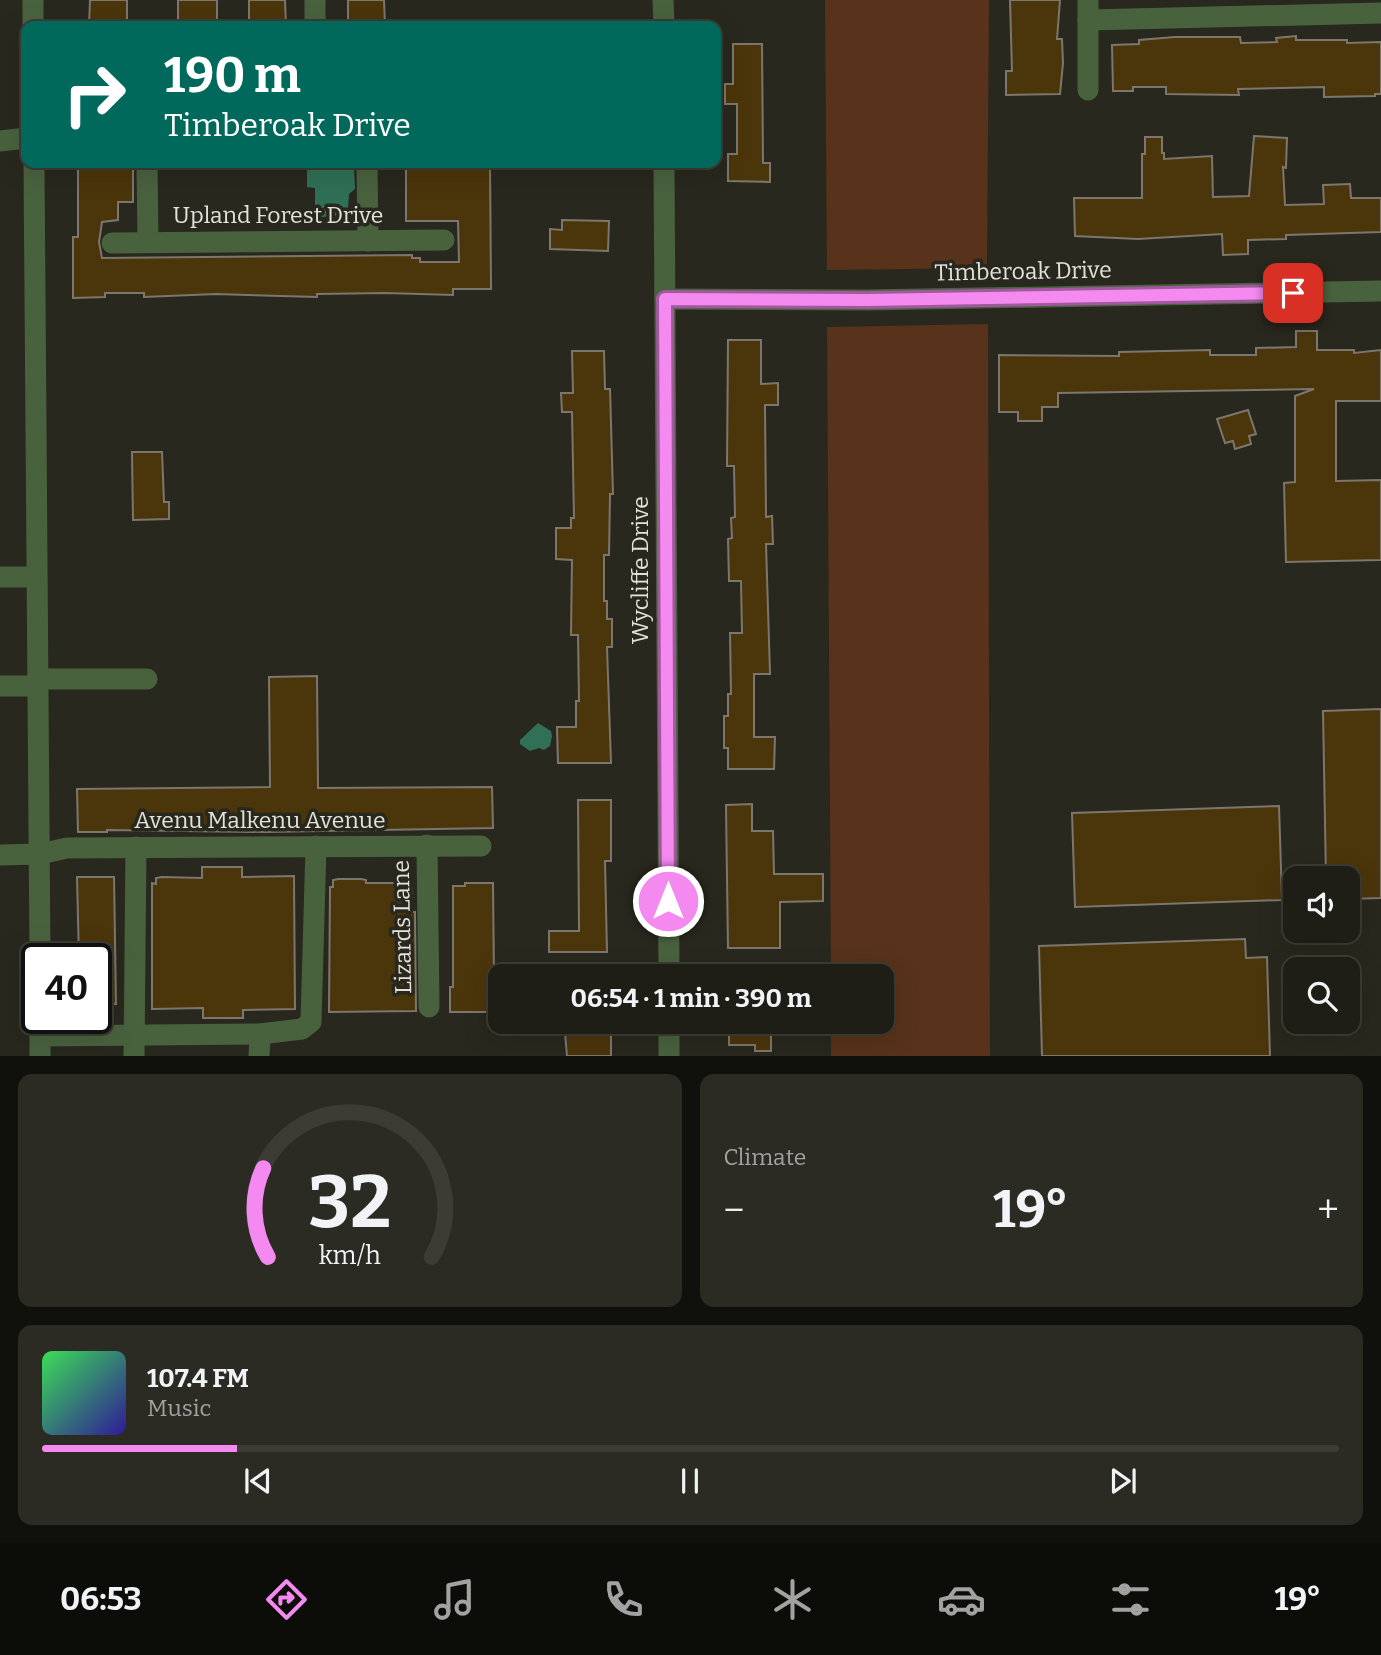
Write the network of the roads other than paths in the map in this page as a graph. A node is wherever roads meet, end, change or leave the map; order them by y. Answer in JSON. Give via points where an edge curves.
{"nodes":[{"id":1,"x":33,"y":0,"type":"edge"},
{"id":2,"x":315,"y":0,"type":"edge"},
{"id":3,"x":663,"y":0,"type":"edge"},
{"id":4,"x":1088,"y":10,"type":"edge"},
{"id":5,"x":1381,"y":13,"type":"edge"},
{"id":6,"x":33,"y":21,"type":"edge"},
{"id":7,"x":314,"y":21,"type":"edge"},
{"id":8,"x":664,"y":21,"type":"edge"},
{"id":9,"x":1088,"y":90,"type":"dead end"},
{"id":10,"x":21,"y":139,"type":"edge"},
{"id":11,"x":0,"y":141,"type":"edge"},
{"id":12,"x":34,"y":168,"type":"edge"},
{"id":13,"x":147,"y":168,"type":"edge"},
{"id":14,"x":367,"y":168,"type":"edge"},
{"id":15,"x":664,"y":168,"type":"edge"},
{"id":16,"x":444,"y":240,"type":"dead end"},
{"id":17,"x":368,"y":241,"type":"junction"},
{"id":18,"x":148,"y":242,"type":"junction"},
{"id":19,"x":112,"y":243,"type":"dead end"},
{"id":20,"x":1381,"y":291,"type":"edge"},
{"id":21,"x":665,"y":299,"type":"junction"},
{"id":22,"x":0,"y":577,"type":"edge"},
{"id":23,"x":36,"y":577,"type":"junction"},
{"id":24,"x":147,"y":679,"type":"dead end"},
{"id":25,"x":37,"y":683,"type":"junction"},
{"id":26,"x":0,"y":686,"type":"edge"},
{"id":27,"x":427,"y":845,"type":"junction"},
{"id":28,"x":316,"y":846,"type":"junction"},
{"id":29,"x":481,"y":846,"type":"dead end"},
{"id":30,"x":136,"y":847,"type":"junction"},
{"id":31,"x":40,"y":854,"type":"junction"},
{"id":32,"x":0,"y":855,"type":"edge"},
{"id":33,"x":40,"y":943,"type":"edge"},
{"id":34,"x":669,"y":964,"type":"edge"},
{"id":35,"x":429,"y":1007,"type":"dead end"},
{"id":36,"x":260,"y":1034,"type":"junction"},
{"id":37,"x":669,"y":1034,"type":"edge"},
{"id":38,"x":40,"y":1037,"type":"edge"},
{"id":39,"x":135,"y":1046,"type":"edge"},
{"id":40,"x":260,"y":1056,"type":"edge"},
{"id":41,"x":669,"y":1056,"type":"edge"}],
"edges":[{"from":1,"to":6,"type":"street"},
{"from":2,"to":7,"type":"street"},
{"from":3,"to":8,"type":"street"},
{"from":4,"to":5,"type":"street"},
{"from":4,"to":9,"type":"street"},
{"from":10,"to":11,"type":"street"},
{"from":12,"to":23,"type":"street"},
{"from":13,"to":18,"type":"street"},
{"from":14,"to":17,"type":"street"},
{"from":15,"to":21,"type":"street","name":"Wycliffe Drive"},
{"from":16,"to":17,"type":"street","name":"Upland Forest Drive"},
{"from":17,"to":18,"type":"street","name":"Upland Forest Drive"},
{"from":18,"to":19,"type":"street","name":"Upland Forest Drive"},
{"from":20,"to":21,"type":"street","name":"Timberoak Drive"},
{"from":21,"to":34,"type":"street","name":"Wycliffe Drive"},
{"from":22,"to":23,"type":"street"},
{"from":23,"to":25,"type":"street"},
{"from":24,"to":25,"type":"street"},
{"from":25,"to":26,"type":"street"},
{"from":25,"to":31,"type":"street"},
{"from":27,"to":28,"type":"street","name":"Avenu Malkenu Avenue"},
{"from":27,"to":29,"type":"street","name":"Avenu Malkenu Avenue"},
{"from":27,"to":35,"type":"street","name":"Lizards Lane"},
{"from":28,"to":30,"type":"street","name":"Avenu Malkenu Avenue"},
{"from":28,"to":36,"type":"street","via":[[311,1022],[302,1029]]},
{"from":30,"to":31,"type":"street","name":"Avenu Malkenu Avenue","via":[[67,848]]},
{"from":30,"to":39,"type":"street"},
{"from":31,"to":32,"type":"street","name":"Avenu Malkenu Avenue"},
{"from":31,"to":33,"type":"street"},
{"from":36,"to":39,"type":"street"},
{"from":36,"to":40,"type":"street"},
{"from":37,"to":41,"type":"street"},
{"from":38,"to":39,"type":"street"}]}
